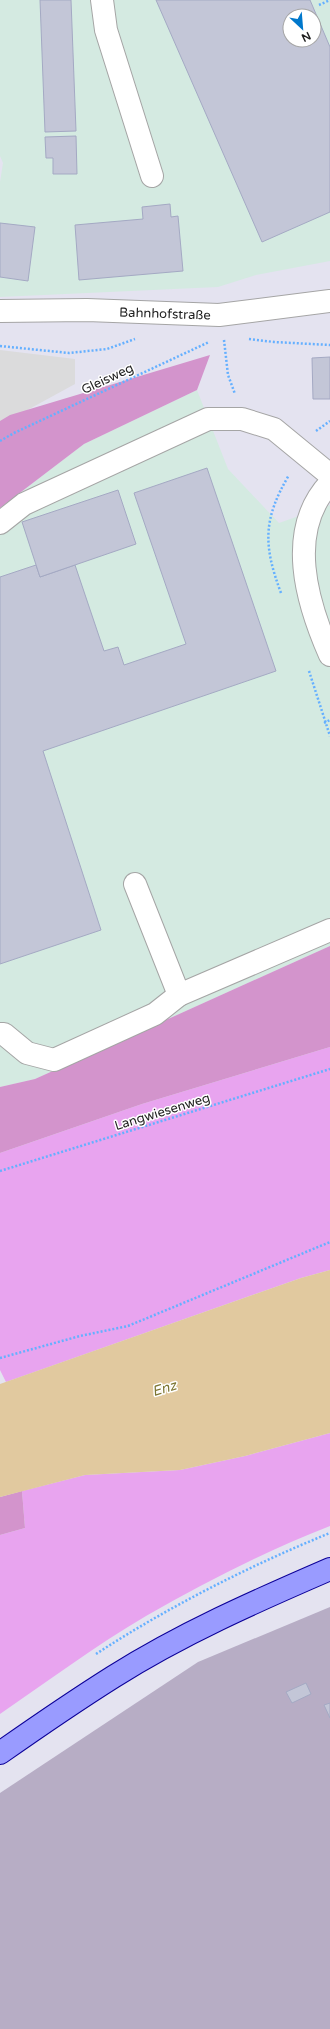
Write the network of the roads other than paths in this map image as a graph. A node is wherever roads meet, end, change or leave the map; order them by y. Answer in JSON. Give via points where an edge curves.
{"nodes":[{"id":1,"x":102,"y":0,"type":"edge"},
{"id":2,"x":152,"y":176,"type":"dead end"},
{"id":3,"x":330,"y":301,"type":"edge"},
{"id":4,"x":0,"y":311,"type":"edge"},
{"id":5,"x":330,"y":475,"type":"edge"},
{"id":6,"x":330,"y":483,"type":"edge"},
{"id":7,"x":0,"y":523,"type":"edge"},
{"id":8,"x":330,"y":655,"type":"edge"},
{"id":9,"x":135,"y":884,"type":"dead end"},
{"id":10,"x":330,"y":930,"type":"edge"},
{"id":11,"x":179,"y":995,"type":"junction"},
{"id":12,"x":0,"y":1034,"type":"edge"},
{"id":13,"x":330,"y":1569,"type":"edge"},
{"id":14,"x":0,"y":1753,"type":"edge"}],
"edges":[{"from":1,"to":2,"type":"street","via":[[106,30]]},
{"from":3,"to":4,"type":"street","name":"Bahnhofstraße","via":[[219,315],[87,310]]},
{"from":5,"to":7,"type":"street","via":[[274,429],[242,419],[208,419],[24,504]]},
{"from":6,"to":8,"type":"street","via":[[312,510],[304,551],[306,585],[318,628]]},
{"from":9,"to":11,"type":"street"},
{"from":10,"to":11,"type":"street"},
{"from":11,"to":12,"type":"street","via":[[155,1014],[54,1060],[27,1053],[4,1034]]},
{"from":13,"to":14,"type":"main road","via":[[259,1600],[114,1676]]}]}
